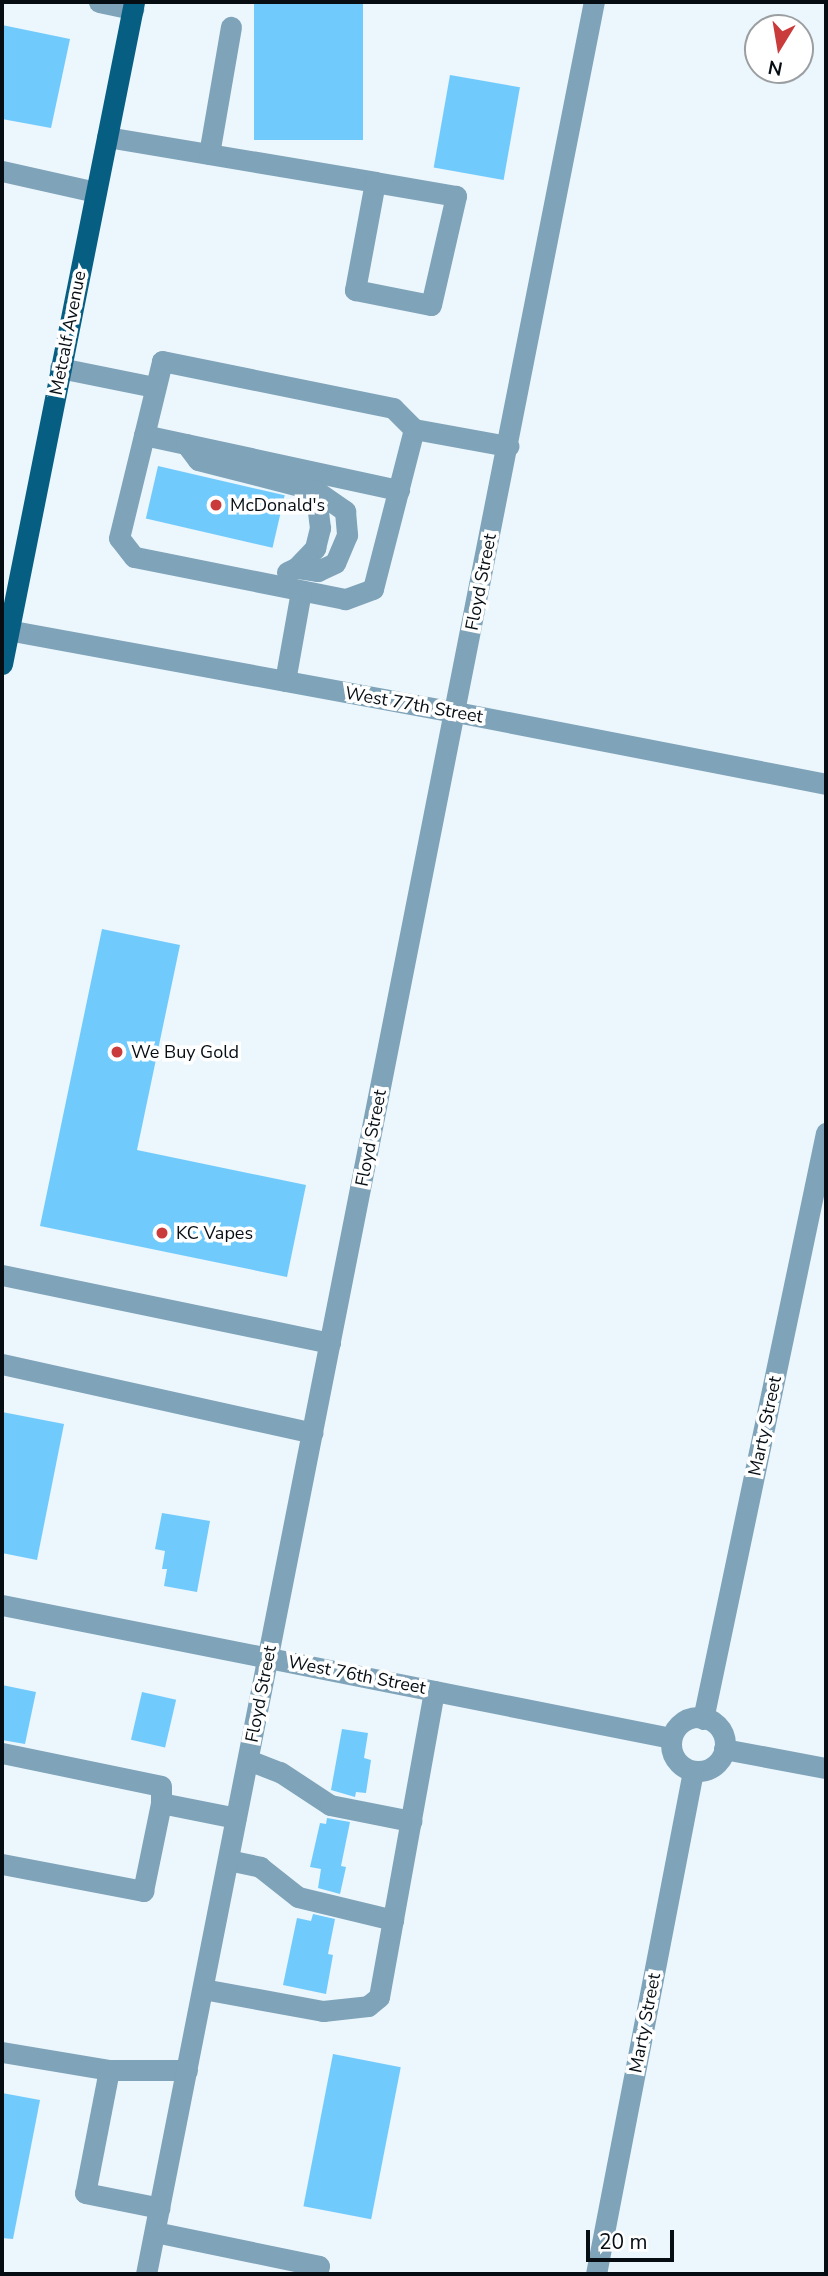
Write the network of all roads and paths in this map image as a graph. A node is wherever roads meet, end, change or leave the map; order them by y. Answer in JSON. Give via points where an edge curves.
{"nodes":[{"id":1,"x":99,"y":2,"type":"edge"},
{"id":2,"x":594,"y":2,"type":"edge"},
{"id":3,"x":134,"y":5,"type":"edge"},
{"id":4,"x":231,"y":27,"type":"dead end"},
{"id":5,"x":107,"y":137,"type":"junction"},
{"id":6,"x":209,"y":154,"type":"junction"},
{"id":7,"x":2,"y":172,"type":"edge"},
{"id":8,"x":375,"y":182,"type":"junction"},
{"id":9,"x":96,"y":191,"type":"junction"},
{"id":10,"x":60,"y":368,"type":"junction"},
{"id":11,"x":154,"y":387,"type":"junction"},
{"id":12,"x":414,"y":429,"type":"junction"},
{"id":13,"x":144,"y":435,"type":"junction"},
{"id":14,"x":186,"y":444,"type":"junction"},
{"id":15,"x":508,"y":446,"type":"junction"},
{"id":16,"x":399,"y":490,"type":"junction"},
{"id":17,"x":260,"y":583,"type":"junction"},
{"id":18,"x":301,"y":591,"type":"junction"},
{"id":19,"x":5,"y":630,"type":"edge"},
{"id":20,"x":2,"y":664,"type":"edge"},
{"id":21,"x":285,"y":681,"type":"junction"},
{"id":22,"x":456,"y":712,"type":"junction"},
{"id":23,"x":826,"y":784,"type":"edge"},
{"id":24,"x":826,"y":1133,"type":"edge"},
{"id":25,"x":2,"y":1275,"type":"edge"},
{"id":26,"x":330,"y":1343,"type":"junction"},
{"id":27,"x":2,"y":1364,"type":"edge"},
{"id":28,"x":312,"y":1433,"type":"junction"},
{"id":29,"x":2,"y":1605,"type":"edge"},
{"id":30,"x":268,"y":1657,"type":"junction"},
{"id":31,"x":434,"y":1691,"type":"junction"},
{"id":32,"x":703,"y":1719,"type":"junction"},
{"id":33,"x":671,"y":1738,"type":"junction"},
{"id":34,"x":724,"y":1749,"type":"junction"},
{"id":35,"x":2,"y":1753,"type":"edge"},
{"id":36,"x":248,"y":1760,"type":"junction"},
{"id":37,"x":826,"y":1768,"type":"edge"},
{"id":38,"x":693,"y":1771,"type":"junction"},
{"id":39,"x":160,"y":1803,"type":"junction"},
{"id":40,"x":236,"y":1818,"type":"junction"},
{"id":41,"x":411,"y":1821,"type":"junction"},
{"id":42,"x":228,"y":1860,"type":"junction"},
{"id":43,"x":2,"y":1864,"type":"edge"},
{"id":44,"x":393,"y":1920,"type":"junction"},
{"id":45,"x":203,"y":1989,"type":"junction"},
{"id":46,"x":2,"y":2052,"type":"edge"},
{"id":47,"x":109,"y":2070,"type":"junction"},
{"id":48,"x":187,"y":2070,"type":"junction"},
{"id":49,"x":160,"y":2207,"type":"junction"},
{"id":50,"x":155,"y":2232,"type":"junction"},
{"id":51,"x":146,"y":2274,"type":"edge"},
{"id":52,"x":317,"y":2274,"type":"edge"},
{"id":53,"x":596,"y":2274,"type":"edge"}],
"edges":[{"from":1,"to":3,"type":"street"},
{"from":2,"to":15,"type":"street","name":"Floyd Street"},
{"from":3,"to":5,"type":"main road","name":"Metcalf Avenue"},
{"from":4,"to":6,"type":"street"},
{"from":5,"to":6,"type":"street"},
{"from":5,"to":9,"type":"main road","name":"Metcalf Avenue"},
{"from":6,"to":8,"type":"street"},
{"from":7,"to":9,"type":"street"},
{"from":8,"to":8,"type":"street","via":[[355,290],[432,305],[456,196]]},
{"from":9,"to":10,"type":"main road","name":"Metcalf Avenue"},
{"from":10,"to":11,"type":"street"},
{"from":10,"to":19,"type":"main road","name":"Metcalf Avenue"},
{"from":11,"to":12,"type":"street","via":[[162,360],[393,408]]},
{"from":11,"to":13,"type":"street"},
{"from":12,"to":15,"type":"street"},
{"from":12,"to":16,"type":"street"},
{"from":13,"to":14,"type":"street"},
{"from":13,"to":17,"type":"street","via":[[118,538],[134,557]]},
{"from":14,"to":16,"type":"street"},
{"from":14,"to":17,"type":"street","via":[[198,460],[315,490],[320,528],[315,548],[296,568]]},
{"from":15,"to":22,"type":"street","name":"Floyd Street"},
{"from":16,"to":18,"type":"street","via":[[373,589],[345,599]]},
{"from":17,"to":18,"type":"street"},
{"from":18,"to":21,"type":"street"},
{"from":19,"to":20,"type":"main road","name":"Metcalf Avenue"},
{"from":19,"to":21,"type":"street","name":"West 77th Street"},
{"from":21,"to":22,"type":"street","name":"West 77th Street"},
{"from":22,"to":23,"type":"street","name":"West 77th Street"},
{"from":22,"to":26,"type":"street","name":"Floyd Street"},
{"from":24,"to":32,"type":"street","name":"Marty Street"},
{"from":25,"to":26,"type":"street"},
{"from":26,"to":28,"type":"street","name":"Floyd Street"},
{"from":27,"to":28,"type":"street"},
{"from":28,"to":30,"type":"street","name":"Floyd Street"},
{"from":29,"to":30,"type":"street","name":"West 76th Street"},
{"from":30,"to":31,"type":"street","name":"West 76th Street"},
{"from":30,"to":36,"type":"street","name":"Floyd Street"},
{"from":31,"to":33,"type":"street","name":"West 76th Street"},
{"from":31,"to":41,"type":"street"},
{"from":32,"to":33,"type":"street","via":[[685,1720]]},
{"from":32,"to":34,"type":"street","via":[[723,1732]]},
{"from":33,"to":38,"type":"street","via":[[674,1758]]},
{"from":34,"to":37,"type":"street"},
{"from":34,"to":38,"type":"street","via":[[714,1765]]},
{"from":35,"to":39,"type":"street","via":[[161,1786]]},
{"from":36,"to":40,"type":"street","name":"Floyd Street"},
{"from":36,"to":41,"type":"street","via":[[280,1772],[330,1805]]},
{"from":38,"to":53,"type":"street","name":"Marty Street"},
{"from":39,"to":40,"type":"street"},
{"from":39,"to":43,"type":"street","via":[[143,1891]]},
{"from":40,"to":42,"type":"street","name":"Floyd Street"},
{"from":41,"to":44,"type":"street"},
{"from":42,"to":44,"type":"street","via":[[260,1867],[299,1896]]},
{"from":42,"to":45,"type":"street","name":"Floyd Street"},
{"from":44,"to":45,"type":"street","via":[[379,1997],[368,2006],[323,2011]]},
{"from":45,"to":48,"type":"street","name":"Floyd Street"},
{"from":46,"to":47,"type":"street"},
{"from":47,"to":48,"type":"street"},
{"from":47,"to":49,"type":"street","via":[[85,2193]]},
{"from":48,"to":49,"type":"street","name":"Floyd Street"},
{"from":49,"to":50,"type":"street","name":"Floyd Street"},
{"from":50,"to":51,"type":"street","name":"Floyd Street"},
{"from":50,"to":52,"type":"street","via":[[319,2266]]}]}
